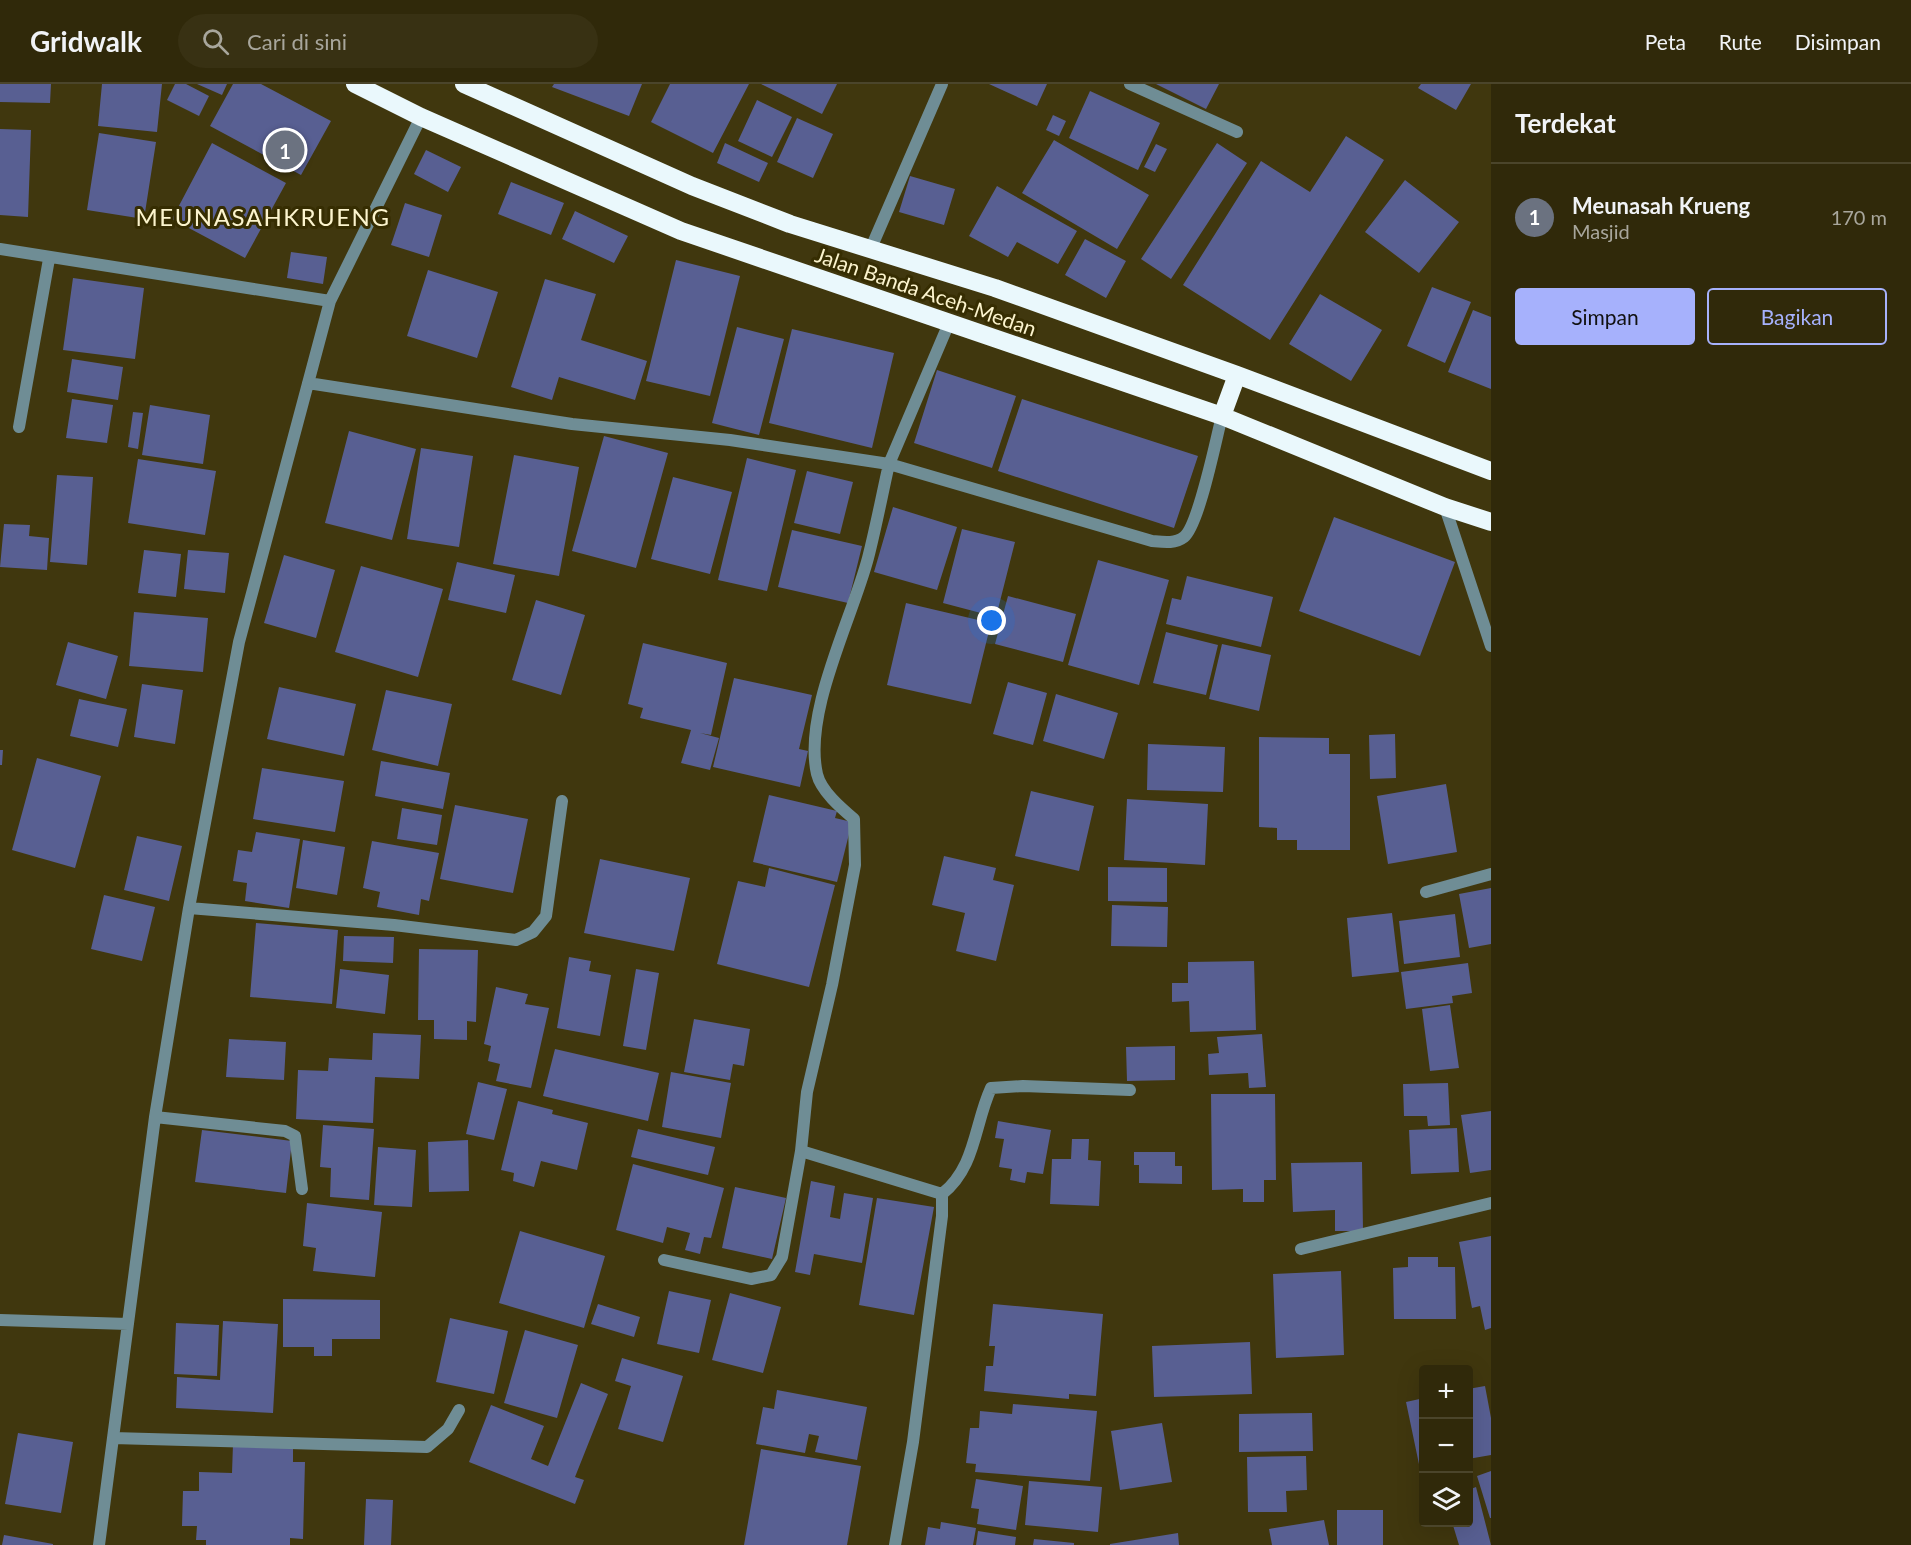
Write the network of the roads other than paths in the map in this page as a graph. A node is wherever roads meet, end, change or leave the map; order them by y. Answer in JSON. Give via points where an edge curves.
{"nodes":[{"id":1,"x":355,"y":84,"type":"edge"},
{"id":2,"x":464,"y":84,"type":"edge"},
{"id":3,"x":942,"y":84,"type":"edge"},
{"id":4,"x":1130,"y":84,"type":"edge"},
{"id":5,"x":421,"y":117,"type":"junction"},
{"id":6,"x":1237,"y":132,"type":"dead end"},
{"id":7,"x":871,"y":248,"type":"junction"},
{"id":8,"x":0,"y":249,"type":"edge"},
{"id":9,"x":49,"y":259,"type":"junction"},
{"id":10,"x":330,"y":301,"type":"junction"},
{"id":11,"x":949,"y":323,"type":"junction"},
{"id":12,"x":1238,"y":375,"type":"junction"},
{"id":13,"x":309,"y":383,"type":"junction"},
{"id":14,"x":1222,"y":416,"type":"junction"},
{"id":15,"x":19,"y":427,"type":"dead end"},
{"id":16,"x":889,"y":464,"type":"junction"},
{"id":17,"x":1491,"y":471,"type":"edge"},
{"id":18,"x":1445,"y":507,"type":"junction"},
{"id":19,"x":1491,"y":522,"type":"edge"},
{"id":20,"x":1491,"y":646,"type":"edge"},
{"id":21,"x":562,"y":801,"type":"dead end"},
{"id":22,"x":1491,"y":874,"type":"edge"},
{"id":23,"x":1426,"y":892,"type":"dead end"},
{"id":24,"x":189,"y":908,"type":"junction"},
{"id":25,"x":1130,"y":1090,"type":"dead end"},
{"id":26,"x":155,"y":1117,"type":"junction"},
{"id":27,"x":801,"y":1151,"type":"junction"},
{"id":28,"x":302,"y":1189,"type":"dead end"},
{"id":29,"x":942,"y":1194,"type":"junction"},
{"id":30,"x":1491,"y":1203,"type":"edge"},
{"id":31,"x":1301,"y":1249,"type":"dead end"},
{"id":32,"x":664,"y":1260,"type":"dead end"},
{"id":33,"x":0,"y":1320,"type":"edge"},
{"id":34,"x":128,"y":1324,"type":"junction"},
{"id":35,"x":459,"y":1410,"type":"dead end"},
{"id":36,"x":113,"y":1438,"type":"junction"},
{"id":37,"x":99,"y":1545,"type":"edge"},
{"id":38,"x":895,"y":1545,"type":"edge"}],
"edges":[{"from":1,"to":5,"type":"highway","name":"Jalan Banda Aceh-Medan"},
{"from":2,"to":7,"type":"highway","name":"Jalan Banda Aceh-Medan","via":[[692,186],[790,224]]},
{"from":3,"to":7,"type":"street"},
{"from":4,"to":6,"type":"street"},
{"from":5,"to":10,"type":"street"},
{"from":5,"to":11,"type":"highway","name":"Jalan Banda Aceh-Medan","via":[[681,231]]},
{"from":7,"to":12,"type":"highway","name":"Jalan Banda Aceh-Medan"},
{"from":8,"to":9,"type":"street"},
{"from":9,"to":10,"type":"street"},
{"from":9,"to":15,"type":"street"},
{"from":10,"to":13,"type":"street"},
{"from":11,"to":14,"type":"highway","name":"Jalan Banda Aceh-Medan"},
{"from":11,"to":16,"type":"street"},
{"from":12,"to":14,"type":"highway"},
{"from":12,"to":17,"type":"highway","name":"Jalan Banda Aceh-Medan"},
{"from":13,"to":16,"type":"street","via":[[572,424],[730,440]]},
{"from":13,"to":24,"type":"street","via":[[239,642]]},
{"from":14,"to":16,"type":"street","via":[[1196,515],[1185,536],[1172,542],[1152,541]]},
{"from":14,"to":18,"type":"highway","name":"Jalan Banda Aceh-Medan"},
{"from":16,"to":27,"type":"street","via":[[868,559],[823,695],[813,747],[818,776],[836,804],[854,819],[855,865],[807,1092]]},
{"from":18,"to":19,"type":"highway","name":"Jalan Banda Aceh-Medan"},
{"from":18,"to":20,"type":"street"},
{"from":21,"to":24,"type":"street","via":[[546,916],[533,932],[516,940],[394,925]]},
{"from":22,"to":23,"type":"street"},
{"from":24,"to":26,"type":"street"},
{"from":25,"to":29,"type":"street","via":[[991,1088],[982,1107],[971,1154],[955,1184]]},
{"from":26,"to":28,"type":"street","via":[[285,1131],[295,1136]]},
{"from":26,"to":34,"type":"street"},
{"from":27,"to":29,"type":"street"},
{"from":27,"to":32,"type":"street","via":[[782,1257],[771,1275],[751,1280]]},
{"from":29,"to":38,"type":"street","via":[[913,1442]]},
{"from":30,"to":31,"type":"street"},
{"from":33,"to":34,"type":"street"},
{"from":34,"to":36,"type":"street"},
{"from":35,"to":36,"type":"street","via":[[448,1429],[427,1447]]},
{"from":36,"to":37,"type":"street"}]}
